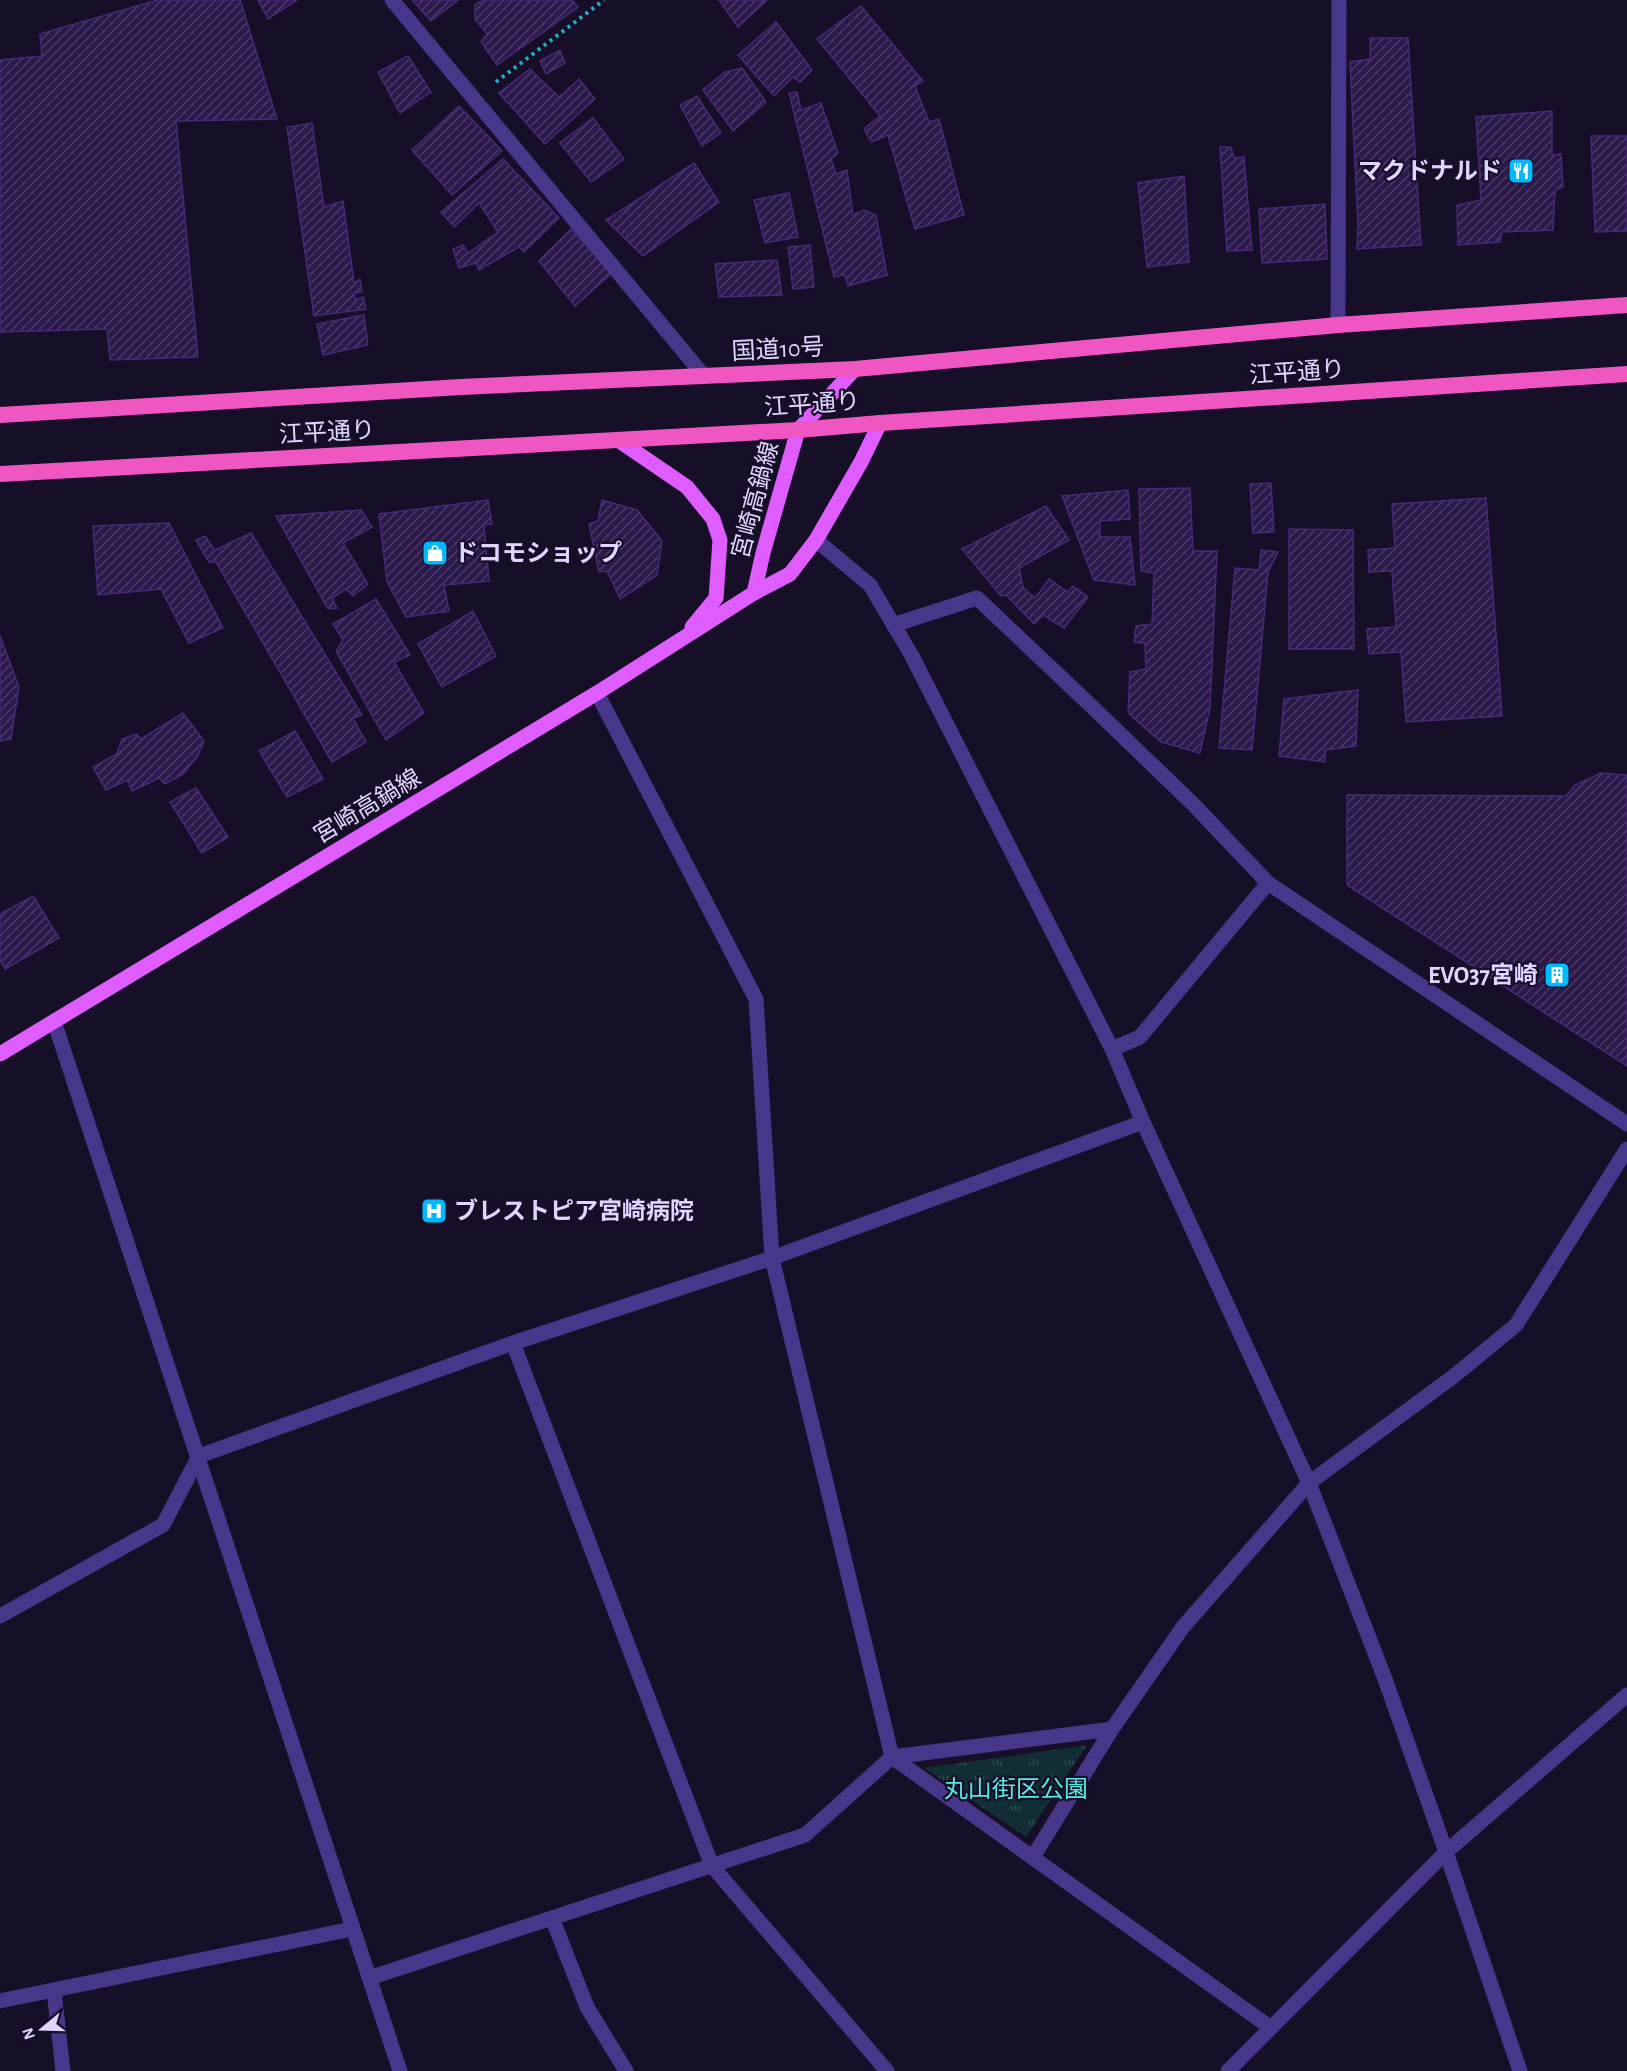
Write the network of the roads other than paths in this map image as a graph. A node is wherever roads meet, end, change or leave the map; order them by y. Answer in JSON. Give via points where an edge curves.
{"nodes":[{"id":1,"x":392,"y":0,"type":"edge"},
{"id":2,"x":1339,"y":0,"type":"edge"},
{"id":3,"x":1627,"y":305,"type":"edge"},
{"id":4,"x":1338,"y":325,"type":"junction"},
{"id":5,"x":855,"y":369,"type":"junction"},
{"id":6,"x":1627,"y":374,"type":"edge"},
{"id":7,"x":704,"y":376,"type":"junction"},
{"id":8,"x":0,"y":415,"type":"edge"},
{"id":9,"x":880,"y":423,"type":"junction"},
{"id":10,"x":798,"y":430,"type":"junction"},
{"id":11,"x":618,"y":440,"type":"junction"},
{"id":12,"x":0,"y":474,"type":"edge"},
{"id":13,"x":816,"y":540,"type":"junction"},
{"id":14,"x":754,"y":593,"type":"junction"},
{"id":15,"x":893,"y":625,"type":"junction"},
{"id":16,"x":685,"y":637,"type":"junction"},
{"id":17,"x":597,"y":693,"type":"junction"},
{"id":18,"x":1268,"y":883,"type":"junction"},
{"id":19,"x":54,"y":1022,"type":"junction"},
{"id":20,"x":1112,"y":1049,"type":"junction"},
{"id":21,"x":0,"y":1054,"type":"edge"},
{"id":22,"x":1143,"y":1122,"type":"junction"},
{"id":23,"x":1627,"y":1124,"type":"edge"},
{"id":24,"x":1627,"y":1149,"type":"edge"},
{"id":25,"x":772,"y":1258,"type":"junction"},
{"id":26,"x":513,"y":1343,"type":"junction"},
{"id":27,"x":199,"y":1456,"type":"junction"},
{"id":28,"x":1309,"y":1483,"type":"junction"},
{"id":29,"x":0,"y":1616,"type":"edge"},
{"id":30,"x":1627,"y":1695,"type":"edge"},
{"id":31,"x":1112,"y":1729,"type":"junction"},
{"id":32,"x":892,"y":1757,"type":"junction"},
{"id":33,"x":1446,"y":1852,"type":"junction"},
{"id":34,"x":1033,"y":1857,"type":"junction"},
{"id":35,"x":712,"y":1866,"type":"junction"},
{"id":36,"x":552,"y":1918,"type":"junction"},
{"id":37,"x":352,"y":1929,"type":"junction"},
{"id":38,"x":369,"y":1978,"type":"junction"},
{"id":39,"x":54,"y":1990,"type":"junction"},
{"id":40,"x":0,"y":2001,"type":"edge"},
{"id":41,"x":1271,"y":2028,"type":"junction"},
{"id":42,"x":63,"y":2071,"type":"edge"},
{"id":43,"x":400,"y":2071,"type":"edge"},
{"id":44,"x":626,"y":2071,"type":"edge"},
{"id":45,"x":887,"y":2071,"type":"edge"},
{"id":46,"x":1228,"y":2071,"type":"edge"},
{"id":47,"x":1520,"y":2071,"type":"edge"}],
"edges":[{"from":1,"to":7,"type":"street"},
{"from":2,"to":4,"type":"street"},
{"from":3,"to":4,"type":"highway","name":"江平通り"},
{"from":4,"to":5,"type":"highway","name":"江平通り"},
{"from":5,"to":7,"type":"highway","name":"国道10号"},
{"from":5,"to":10,"type":"main road","name":"宮崎高鍋線"},
{"from":6,"to":9,"type":"highway","name":"江平通り"},
{"from":7,"to":8,"type":"highway","name":"江平通り"},
{"from":9,"to":10,"type":"highway","name":"江平通り"},
{"from":9,"to":13,"type":"main road","name":"宮崎高鍋線"},
{"from":10,"to":11,"type":"highway","name":"江平通り"},
{"from":10,"to":14,"type":"main road","name":"宮崎高鍋線"},
{"from":11,"to":12,"type":"highway","name":"江平通り"},
{"from":11,"to":16,"type":"main road","via":[[687,487],[713,519],[720,540],[716,598]]},
{"from":13,"to":14,"type":"main road","name":"宮崎高鍋線","via":[[790,574]]},
{"from":13,"to":15,"type":"street","via":[[870,585]]},
{"from":14,"to":16,"type":"main road","name":"宮崎高鍋線"},
{"from":15,"to":18,"type":"street","via":[[977,598],[1185,796]]},
{"from":15,"to":20,"type":"street"},
{"from":16,"to":17,"type":"main road","name":"宮崎高鍋線"},
{"from":17,"to":19,"type":"main road","name":"宮崎高鍋線"},
{"from":17,"to":25,"type":"street","via":[[756,999]]},
{"from":18,"to":20,"type":"street","via":[[1140,1037]]},
{"from":18,"to":23,"type":"street"},
{"from":19,"to":21,"type":"main road","name":"宮崎高鍋線"},
{"from":19,"to":27,"type":"street"},
{"from":20,"to":22,"type":"street"},
{"from":22,"to":25,"type":"street"},
{"from":22,"to":28,"type":"street"},
{"from":24,"to":28,"type":"street","via":[[1515,1325],[1454,1376]]},
{"from":25,"to":26,"type":"street"},
{"from":25,"to":32,"type":"street"},
{"from":26,"to":27,"type":"street"},
{"from":26,"to":35,"type":"street"},
{"from":27,"to":29,"type":"street","via":[[163,1525]]},
{"from":27,"to":37,"type":"street"},
{"from":28,"to":31,"type":"street","via":[[1183,1627]]},
{"from":28,"to":33,"type":"street","via":[[1385,1679]]},
{"from":30,"to":33,"type":"street"},
{"from":31,"to":32,"type":"street"},
{"from":31,"to":34,"type":"street"},
{"from":32,"to":34,"type":"street"},
{"from":32,"to":35,"type":"street","via":[[805,1835]]},
{"from":33,"to":41,"type":"street"},
{"from":33,"to":47,"type":"street"},
{"from":34,"to":41,"type":"street"},
{"from":35,"to":36,"type":"street"},
{"from":35,"to":45,"type":"street"},
{"from":36,"to":38,"type":"street"},
{"from":36,"to":44,"type":"street","via":[[587,2007]]},
{"from":37,"to":38,"type":"street"},
{"from":37,"to":39,"type":"street"},
{"from":38,"to":43,"type":"street"},
{"from":39,"to":40,"type":"street"},
{"from":39,"to":42,"type":"street"},
{"from":41,"to":46,"type":"street"}]}
